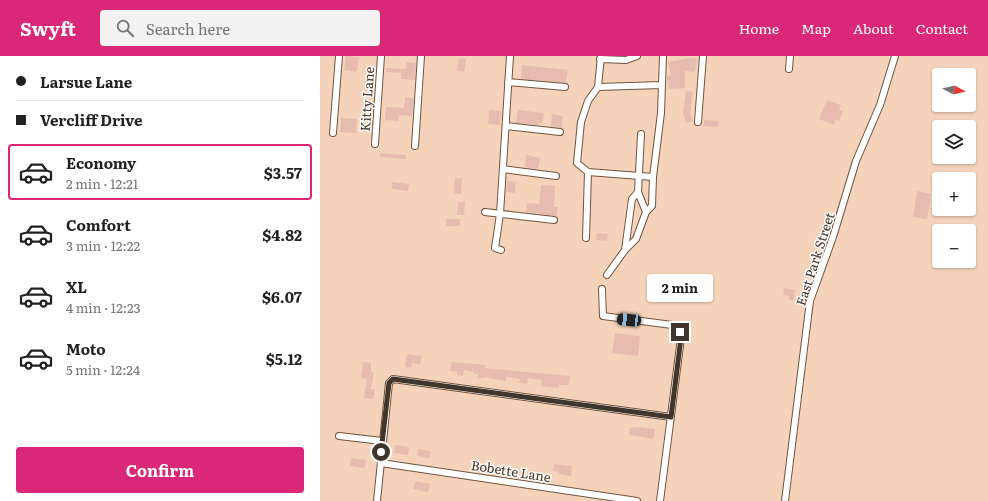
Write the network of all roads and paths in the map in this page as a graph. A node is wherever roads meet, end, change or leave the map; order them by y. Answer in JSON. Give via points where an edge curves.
{"nodes":[{"id":1,"x":339,"y":56,"type":"edge"},
{"id":2,"x":381,"y":56,"type":"edge"},
{"id":3,"x":421,"y":56,"type":"edge"},
{"id":4,"x":510,"y":56,"type":"edge"},
{"id":5,"x":637,"y":56,"type":"edge"},
{"id":6,"x":663,"y":56,"type":"edge"},
{"id":7,"x":703,"y":56,"type":"edge"},
{"id":8,"x":790,"y":56,"type":"edge"},
{"id":9,"x":895,"y":56,"type":"edge"},
{"id":10,"x":600,"y":57,"type":"edge"},
{"id":11,"x":789,"y":69,"type":"dead end"},
{"id":12,"x":508,"y":82,"type":"junction"},
{"id":13,"x":661,"y":85,"type":"junction"},
{"id":14,"x":565,"y":87,"type":"dead end"},
{"id":15,"x":598,"y":87,"type":"junction"},
{"id":16,"x":698,"y":122,"type":"dead end"},
{"id":17,"x":506,"y":126,"type":"junction"},
{"id":18,"x":560,"y":132,"type":"dead end"},
{"id":19,"x":333,"y":133,"type":"dead end"},
{"id":20,"x":641,"y":134,"type":"dead end"},
{"id":21,"x":375,"y":144,"type":"dead end"},
{"id":22,"x":415,"y":146,"type":"dead end"},
{"id":23,"x":503,"y":169,"type":"junction"},
{"id":24,"x":588,"y":172,"type":"junction"},
{"id":25,"x":556,"y":176,"type":"dead end"},
{"id":26,"x":638,"y":176,"type":"junction"},
{"id":27,"x":653,"y":176,"type":"junction"},
{"id":28,"x":638,"y":192,"type":"junction"},
{"id":29,"x":485,"y":212,"type":"dead end"},
{"id":30,"x":646,"y":212,"type":"junction"},
{"id":31,"x":500,"y":214,"type":"junction"},
{"id":32,"x":554,"y":220,"type":"dead end"},
{"id":33,"x":586,"y":238,"type":"dead end"},
{"id":34,"x":501,"y":250,"type":"dead end"},
{"id":35,"x":625,"y":250,"type":"junction"},
{"id":36,"x":607,"y":275,"type":"dead end"},
{"id":37,"x":602,"y":290,"type":"dead end"},
{"id":38,"x":671,"y":417,"type":"junction"},
{"id":39,"x":339,"y":436,"type":"dead end"},
{"id":40,"x":382,"y":442,"type":"junction"},
{"id":41,"x":381,"y":463,"type":"junction"},
{"id":42,"x":377,"y":501,"type":"edge"},
{"id":43,"x":637,"y":501,"type":"edge"},
{"id":44,"x":660,"y":501,"type":"edge"},
{"id":45,"x":785,"y":501,"type":"edge"}],
"edges":[{"from":1,"to":19,"type":"street"},
{"from":2,"to":21,"type":"street","name":"Kitty Lane"},
{"from":3,"to":22,"type":"street"},
{"from":4,"to":12,"type":"street"},
{"from":5,"to":10,"type":"street","via":[[626,60]]},
{"from":6,"to":13,"type":"street"},
{"from":7,"to":16,"type":"street"},
{"from":8,"to":11,"type":"street"},
{"from":9,"to":45,"type":"street","name":"East Park Street","via":[[880,105],[856,161],[836,229],[810,301]]},
{"from":10,"to":15,"type":"street"},
{"from":12,"to":14,"type":"street"},
{"from":12,"to":17,"type":"street"},
{"from":13,"to":15,"type":"street"},
{"from":13,"to":27,"type":"street","via":[[661,113]]},
{"from":15,"to":24,"type":"street","via":[[588,101],[581,122],[577,163]]},
{"from":17,"to":18,"type":"street"},
{"from":17,"to":23,"type":"street"},
{"from":20,"to":26,"type":"street"},
{"from":23,"to":25,"type":"street"},
{"from":23,"to":31,"type":"street"},
{"from":24,"to":26,"type":"street"},
{"from":24,"to":33,"type":"street"},
{"from":26,"to":27,"type":"street"},
{"from":26,"to":28,"type":"street"},
{"from":27,"to":30,"type":"street","via":[[652,206]]},
{"from":28,"to":30,"type":"street"},
{"from":28,"to":35,"type":"street","via":[[632,199]]},
{"from":29,"to":31,"type":"street"},
{"from":30,"to":35,"type":"street","via":[[636,239]]},
{"from":31,"to":32,"type":"street"},
{"from":31,"to":34,"type":"street","via":[[495,248]]},
{"from":35,"to":36,"type":"street"},
{"from":37,"to":38,"type":"street","via":[[603,316],[672,325],[680,332]]},
{"from":38,"to":40,"type":"street","via":[[398,378],[389,383]]},
{"from":38,"to":44,"type":"street"},
{"from":39,"to":40,"type":"street"},
{"from":40,"to":41,"type":"street"},
{"from":41,"to":42,"type":"street"},
{"from":41,"to":43,"type":"street","name":"Bobette Lane"}]}
